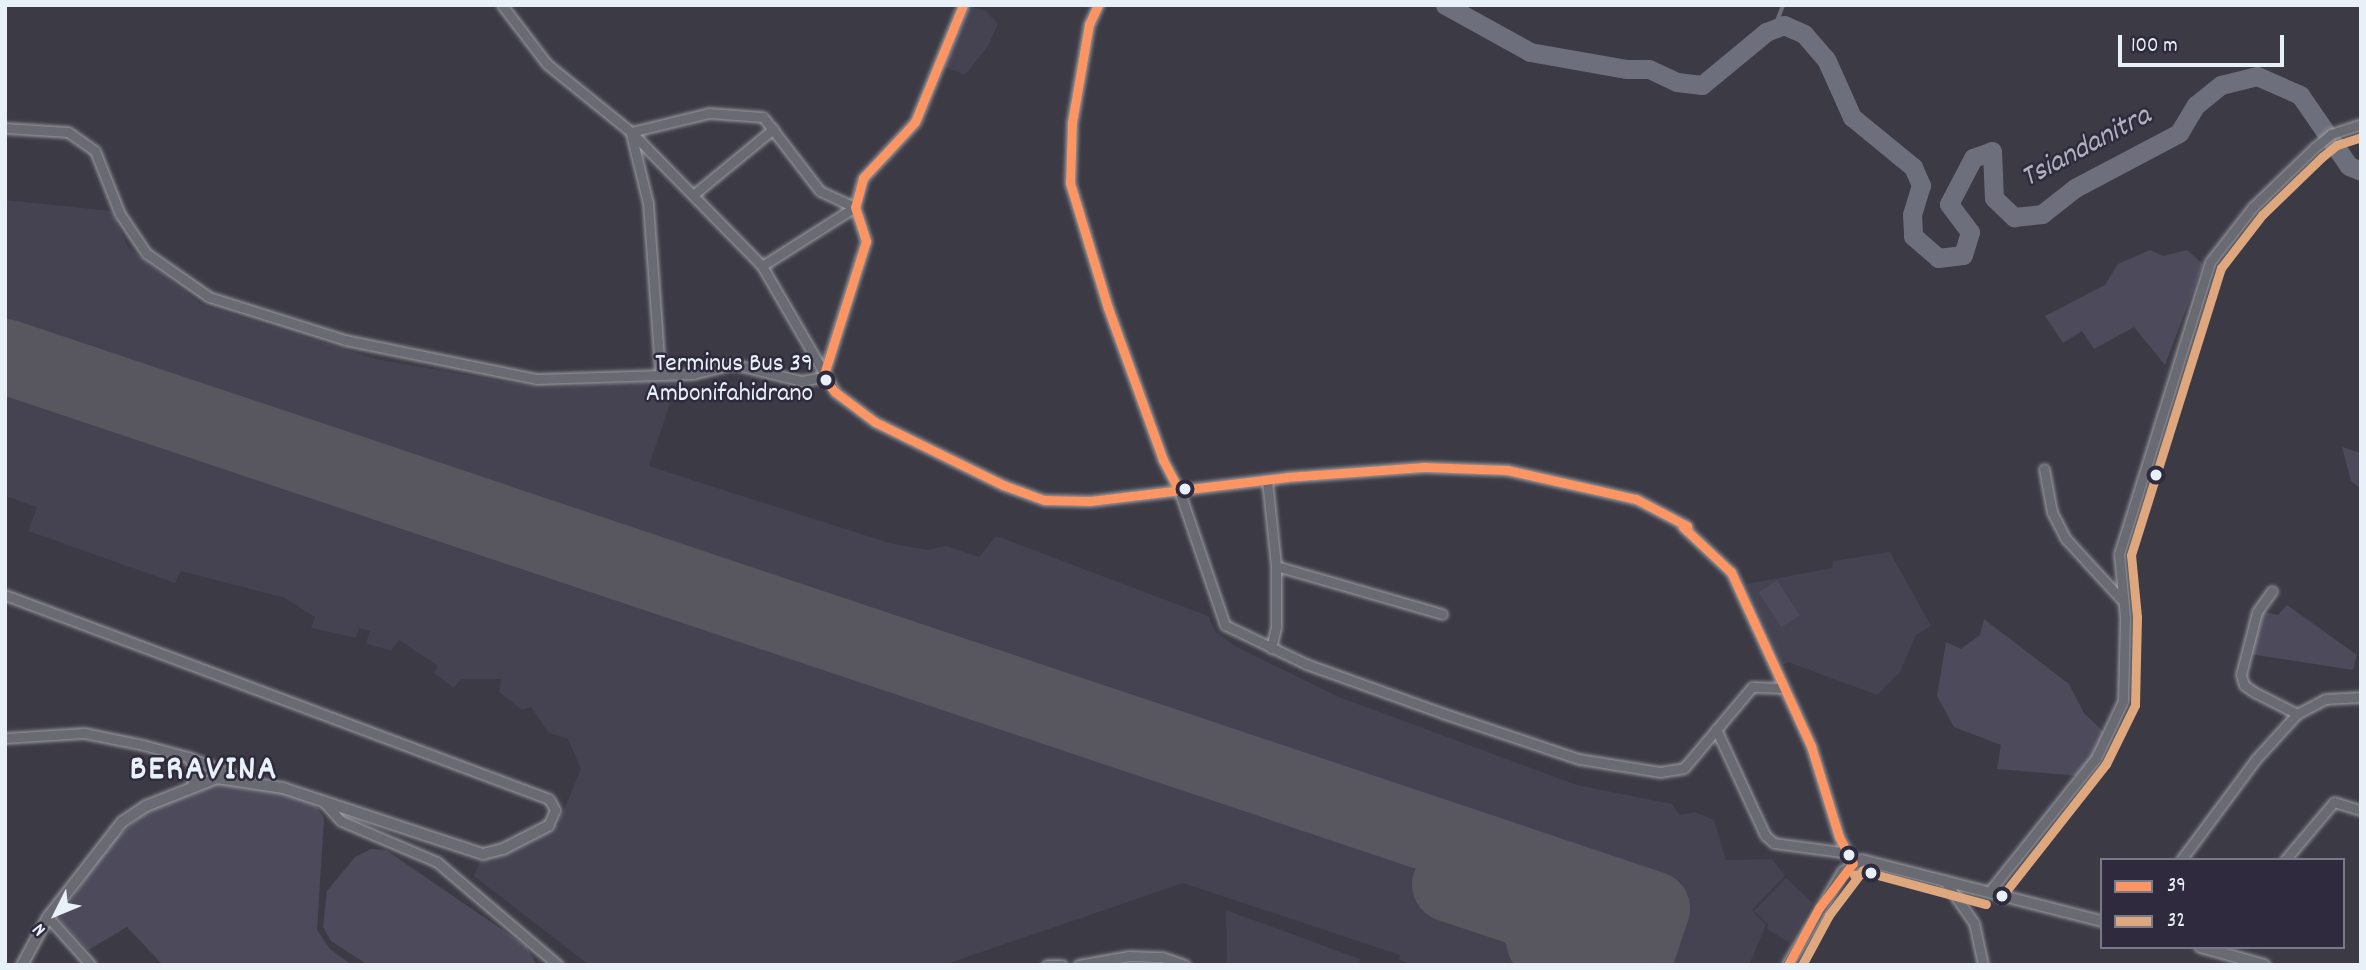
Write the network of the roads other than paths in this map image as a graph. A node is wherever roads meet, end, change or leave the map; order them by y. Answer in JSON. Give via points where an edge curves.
{"nodes":[{"id":1,"x":502,"y":5,"type":"edge"},
{"id":2,"x":963,"y":5,"type":"edge"},
{"id":3,"x":1098,"y":5,"type":"edge"},
{"id":4,"x":2361,"y":124,"type":"edge"},
{"id":5,"x":5,"y":128,"type":"edge"},
{"id":6,"x":773,"y":130,"type":"junction"},
{"id":7,"x":631,"y":132,"type":"junction"},
{"id":8,"x":693,"y":195,"type":"junction"},
{"id":9,"x":855,"y":207,"type":"junction"},
{"id":10,"x":762,"y":266,"type":"junction"},
{"id":11,"x":660,"y":372,"type":"junction"},
{"id":12,"x":823,"y":377,"type":"junction"},
{"id":13,"x":2044,"y":469,"type":"dead end"},
{"id":14,"x":1267,"y":480,"type":"junction"},
{"id":15,"x":1179,"y":490,"type":"junction"},
{"id":16,"x":1276,"y":566,"type":"junction"},
{"id":17,"x":2272,"y":591,"type":"dead end"},
{"id":18,"x":5,"y":595,"type":"edge"},
{"id":19,"x":2120,"y":598,"type":"junction"},
{"id":20,"x":1442,"y":614,"type":"dead end"},
{"id":21,"x":1271,"y":648,"type":"junction"},
{"id":22,"x":1784,"y":688,"type":"junction"},
{"id":23,"x":2356,"y":696,"type":"edge"},
{"id":24,"x":2297,"y":714,"type":"junction"},
{"id":25,"x":1716,"y":729,"type":"junction"},
{"id":26,"x":5,"y":738,"type":"edge"},
{"id":27,"x":188,"y":757,"type":"junction"},
{"id":28,"x":240,"y":778,"type":"junction"},
{"id":29,"x":192,"y":786,"type":"junction"},
{"id":30,"x":322,"y":799,"type":"junction"},
{"id":31,"x":2361,"y":810,"type":"edge"},
{"id":32,"x":548,"y":826,"type":"joint"},
{"id":33,"x":1850,"y":858,"type":"junction"},
{"id":34,"x":2182,"y":858,"type":"edge"},
{"id":35,"x":2287,"y":858,"type":"edge"},
{"id":36,"x":1944,"y":880,"type":"junction"},
{"id":37,"x":1989,"y":892,"type":"junction"},
{"id":38,"x":48,"y":916,"type":"junction"},
{"id":39,"x":2100,"y":920,"type":"edge"},
{"id":40,"x":2217,"y":949,"type":"edge"},
{"id":41,"x":22,"y":965,"type":"edge"},
{"id":42,"x":91,"y":965,"type":"edge"},
{"id":43,"x":558,"y":965,"type":"edge"},
{"id":44,"x":1047,"y":965,"type":"edge"},
{"id":45,"x":1062,"y":965,"type":"edge"},
{"id":46,"x":1078,"y":965,"type":"edge"},
{"id":47,"x":1185,"y":965,"type":"edge"},
{"id":48,"x":1788,"y":965,"type":"edge"},
{"id":49,"x":1983,"y":965,"type":"edge"},
{"id":50,"x":2265,"y":965,"type":"edge"}],
"edges":[{"from":1,"to":7,"type":"street","via":[[547,64]]},
{"from":2,"to":9,"type":"street","via":[[915,122],[863,178]]},
{"from":3,"to":15,"type":"street","via":[[1089,24],[1072,122],[1070,183],[1108,309],[1163,460]]},
{"from":4,"to":19,"type":"street","via":[[2331,134],[2314,148],[2253,207],[2210,262],[2119,554]]},
{"from":5,"to":11,"type":"street","via":[[68,132],[95,151],[120,214],[146,253],[209,297],[345,340],[536,379]]},
{"from":6,"to":7,"type":"street","via":[[762,117],[709,113]]},
{"from":6,"to":8,"type":"street"},
{"from":6,"to":9,"type":"street","via":[[820,191]]},
{"from":7,"to":8,"type":"street"},
{"from":7,"to":11,"type":"street","via":[[648,203]]},
{"from":8,"to":10,"type":"street"},
{"from":9,"to":10,"type":"street"},
{"from":9,"to":12,"type":"street","via":[[866,241]]},
{"from":10,"to":12,"type":"street"},
{"from":11,"to":12,"type":"street","via":[[693,374],[733,364],[801,381]]},
{"from":12,"to":15,"type":"street","via":[[875,422],[1003,485],[1044,499],[1090,500]]},
{"from":13,"to":19,"type":"street","via":[[2052,512],[2066,538]]},
{"from":14,"to":15,"type":"street"},
{"from":14,"to":16,"type":"street"},
{"from":14,"to":22,"type":"street","via":[[1424,467],[1507,470],[1636,499],[1687,526],[1683,527],[1731,572]]},
{"from":15,"to":21,"type":"street","via":[[1225,625]]},
{"from":16,"to":20,"type":"street"},
{"from":16,"to":21,"type":"street","via":[[1276,627]]},
{"from":17,"to":24,"type":"street","via":[[2258,612],[2241,675],[2244,685],[2254,692]]},
{"from":18,"to":32,"type":"street","via":[[549,799],[555,810]]},
{"from":19,"to":37,"type":"street","via":[[2125,617],[2123,701],[2096,758]]},
{"from":21,"to":25,"type":"street","via":[[1330,673],[1579,759],[1660,772],[1684,768]]},
{"from":22,"to":25,"type":"street","via":[[1752,687]]},
{"from":22,"to":33,"type":"street","via":[[1811,746]]},
{"from":23,"to":24,"type":"street","via":[[2325,699]]},
{"from":24,"to":34,"type":"street","via":[[2256,759]]},
{"from":25,"to":33,"type":"street","via":[[1765,835],[1774,843]]},
{"from":26,"to":27,"type":"street","via":[[84,733]]},
{"from":27,"to":28,"type":"street"},
{"from":27,"to":29,"type":"street","via":[[194,768]]},
{"from":28,"to":29,"type":"street","via":[[217,778]]},
{"from":28,"to":30,"type":"street"},
{"from":29,"to":38,"type":"street","via":[[122,821]]},
{"from":30,"to":32,"type":"street","via":[[483,854]]},
{"from":30,"to":43,"type":"street","via":[[341,821],[437,862]]},
{"from":31,"to":35,"type":"street","via":[[2334,802]]},
{"from":33,"to":36,"type":"street"},
{"from":33,"to":48,"type":"street"},
{"from":36,"to":37,"type":"street"},
{"from":36,"to":49,"type":"street","via":[[1974,923]]},
{"from":37,"to":39,"type":"street"},
{"from":38,"to":41,"type":"street"},
{"from":38,"to":42,"type":"street"},
{"from":40,"to":50,"type":"street"},
{"from":44,"to":45,"type":"street"},
{"from":46,"to":47,"type":"street","via":[[1129,956],[1162,957]]}]}
